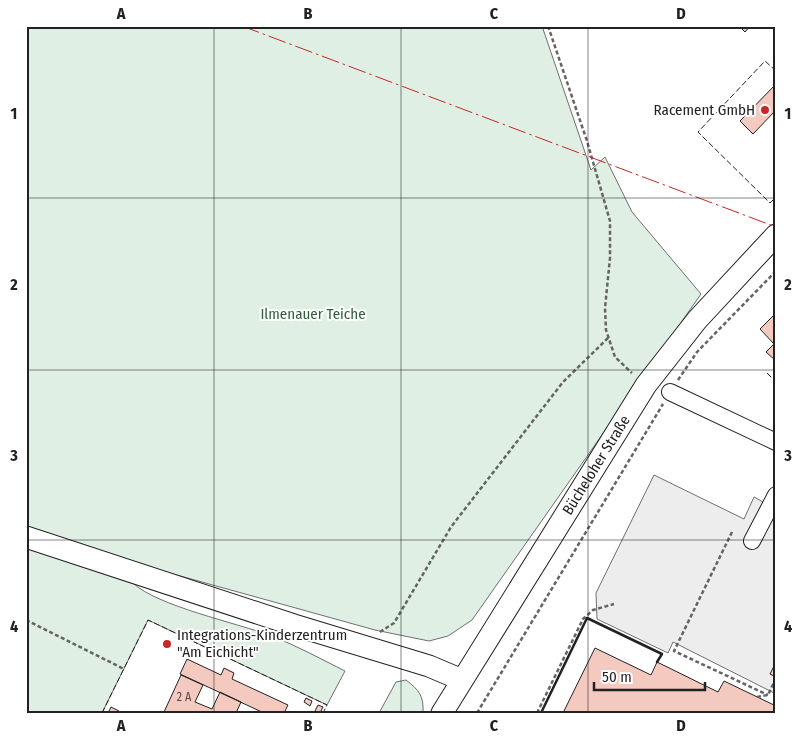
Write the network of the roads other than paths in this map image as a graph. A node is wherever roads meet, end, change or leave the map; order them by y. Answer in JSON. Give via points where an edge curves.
{"nodes":[{"id":1,"x":776,"y":235,"type":"edge"},
{"id":2,"x":670,"y":392,"type":"road end"},
{"id":3,"x":776,"y":442,"type":"edge"},
{"id":4,"x":776,"y":495,"type":"edge"},
{"id":5,"x":26,"y":537,"type":"edge"},
{"id":6,"x":752,"y":542,"type":"dead end"},
{"id":7,"x":462,"y":680,"type":"junction"},
{"id":8,"x":442,"y":713,"type":"edge"}],
"edges":[{"from":1,"to":7,"type":"main road","name":"Bücheloher Straße","via":[[697,320],[646,386]]},
{"from":2,"to":3,"type":"lane"},
{"from":4,"to":6,"type":"lane"},
{"from":5,"to":7,"type":"main road","via":[[429,666]]},
{"from":7,"to":8,"type":"main road","name":"Bücheloher Straße"}]}
